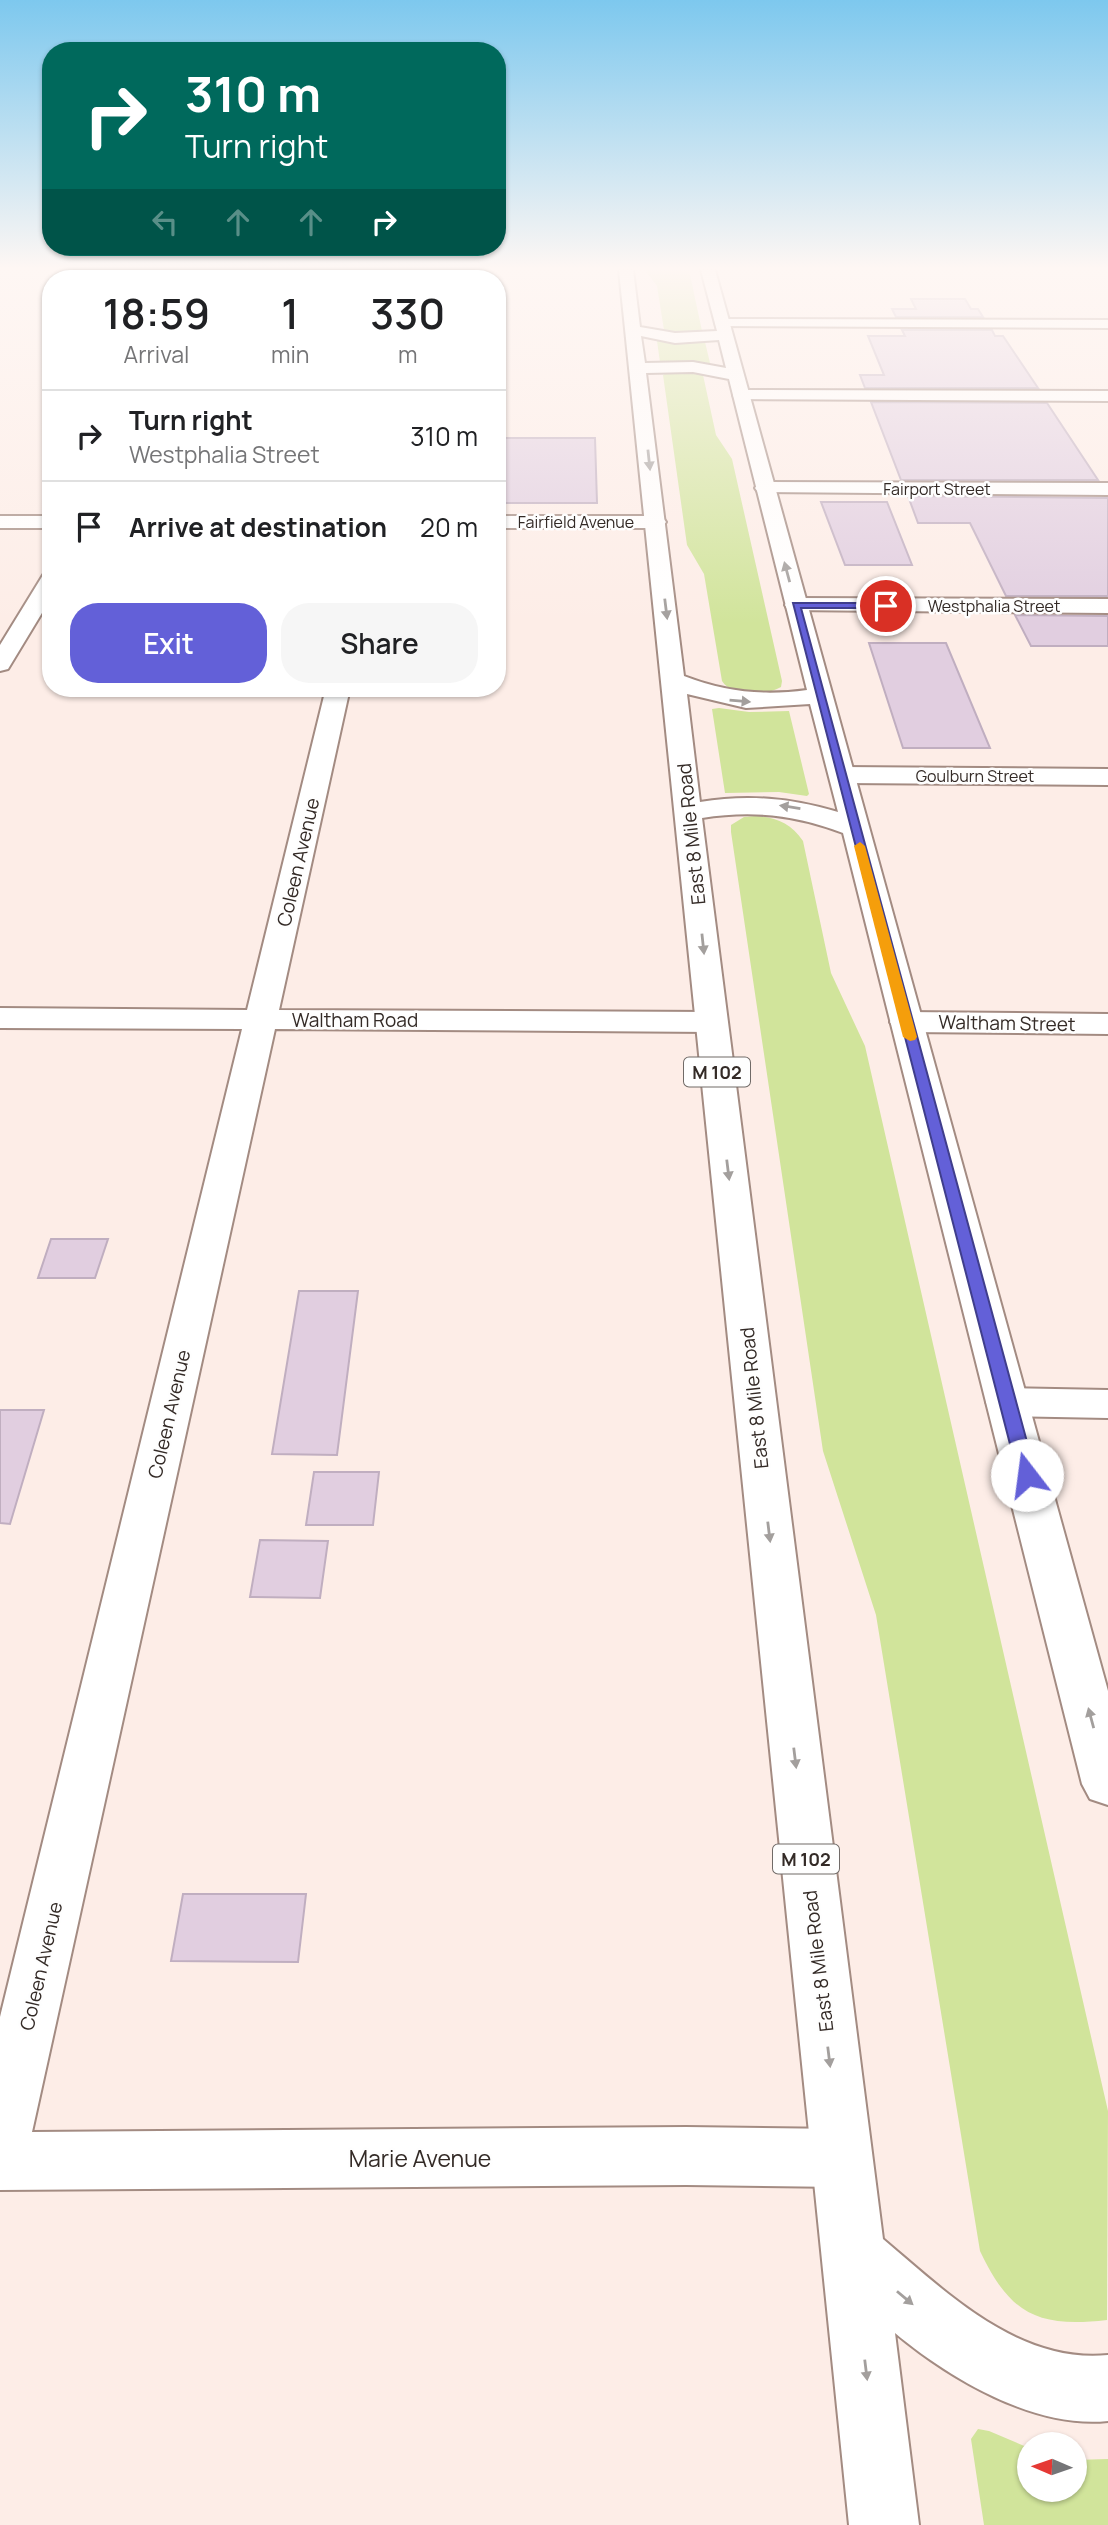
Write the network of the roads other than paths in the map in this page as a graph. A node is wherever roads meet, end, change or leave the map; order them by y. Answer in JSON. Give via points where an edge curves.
{"nodes":[{"id":1,"x":640,"y":388,"type":"edge"},
{"id":2,"x":739,"y":388,"type":"edge"},
{"id":3,"x":833,"y":388,"type":"edge"},
{"id":4,"x":1108,"y":396,"type":"edge"},
{"id":5,"x":765,"y":488,"type":"junction"},
{"id":6,"x":1108,"y":489,"type":"edge"},
{"id":7,"x":0,"y":522,"type":"edge"},
{"id":8,"x":42,"y":522,"type":"edge"},
{"id":9,"x":506,"y":522,"type":"edge"},
{"id":10,"x":656,"y":522,"type":"junction"},
{"id":11,"x":42,"y":595,"type":"edge"},
{"id":12,"x":796,"y":605,"type":"junction"},
{"id":13,"x":1108,"y":606,"type":"edge"},
{"id":14,"x":0,"y":664,"type":"edge"},
{"id":15,"x":675,"y":681,"type":"junction"},
{"id":16,"x":820,"y":695,"type":"junction"},
{"id":17,"x":336,"y":697,"type":"edge"},
{"id":18,"x":842,"y":775,"type":"junction"},
{"id":19,"x":1108,"y":777,"type":"edge"},
{"id":20,"x":689,"y":812,"type":"junction"},
{"id":21,"x":855,"y":828,"type":"junction"},
{"id":22,"x":0,"y":1018,"type":"edge"},
{"id":23,"x":261,"y":1019,"type":"junction"},
{"id":24,"x":711,"y":1022,"type":"junction"},
{"id":25,"x":906,"y":1022,"type":"junction"},
{"id":26,"x":1108,"y":1024,"type":"edge"},
{"id":27,"x":1007,"y":1402,"type":"junction"},
{"id":28,"x":1108,"y":1404,"type":"edge"},
{"id":29,"x":1108,"y":1784,"type":"edge"},
{"id":30,"x":0,"y":2140,"type":"edge"},
{"id":31,"x":841,"y":2158,"type":"junction"},
{"id":32,"x":0,"y":2161,"type":"edge"},
{"id":33,"x":852,"y":2254,"type":"junction"},
{"id":34,"x":1108,"y":2388,"type":"edge"},
{"id":35,"x":884,"y":2525,"type":"edge"}],
"edges":[{"from":1,"to":10,"type":"main road","name":"East 8 Mile Road","number":"M 102","one_way":true},
{"from":2,"to":5,"type":"main road"},
{"from":3,"to":4,"type":"main road"},
{"from":5,"to":6,"type":"main road","name":"Fairport Street"},
{"from":12,"to":5,"type":"main road","one_way":true},
{"from":7,"to":8,"type":"main road"},
{"from":9,"to":10,"type":"main road","name":"Fairfield Avenue"},
{"from":10,"to":15,"type":"main road","name":"East 8 Mile Road","number":"M 102","one_way":true},
{"from":11,"to":14,"type":"main road"},
{"from":12,"to":13,"type":"main road","name":"Westphalia Street"},
{"from":12,"to":16,"type":"main road"},
{"from":15,"to":16,"type":"main road","one_way":true,"via":[[709,695],[742,701]]},
{"from":15,"to":20,"type":"main road","name":"East 8 Mile Road","number":"M 102"},
{"from":16,"to":18,"type":"main road"},
{"from":17,"to":23,"type":"main road","name":"Coleen Avenue"},
{"from":18,"to":19,"type":"main road","name":"Goulburn Street"},
{"from":18,"to":21,"type":"main road"},
{"from":21,"to":20,"type":"main road","one_way":true,"via":[[779,805],[738,804]]},
{"from":20,"to":24,"type":"main road","name":"East 8 Mile Road","number":"M 102","one_way":true},
{"from":21,"to":25,"type":"main road"},
{"from":22,"to":23,"type":"main road","name":"Waltham Road"},
{"from":23,"to":24,"type":"main road","name":"Waltham Road"},
{"from":23,"to":30,"type":"main road","name":"Coleen Avenue"},
{"from":24,"to":31,"type":"main road","name":"East 8 Mile Road","number":"M 102","one_way":true},
{"from":25,"to":26,"type":"main road","name":"Waltham Street"},
{"from":25,"to":27,"type":"main road"},
{"from":27,"to":28,"type":"main road"},
{"from":29,"to":27,"type":"main road","one_way":true},
{"from":31,"to":32,"type":"main road","name":"Marie Avenue"},
{"from":31,"to":33,"type":"main road","name":"East 8 Mile Road","number":"M 102"},
{"from":33,"to":34,"type":"main road","one_way":true,"via":[[940,2328],[998,2366],[1050,2383]]},
{"from":33,"to":35,"type":"main road","name":"East 8 Mile Road","number":"M 102","one_way":true}]}
